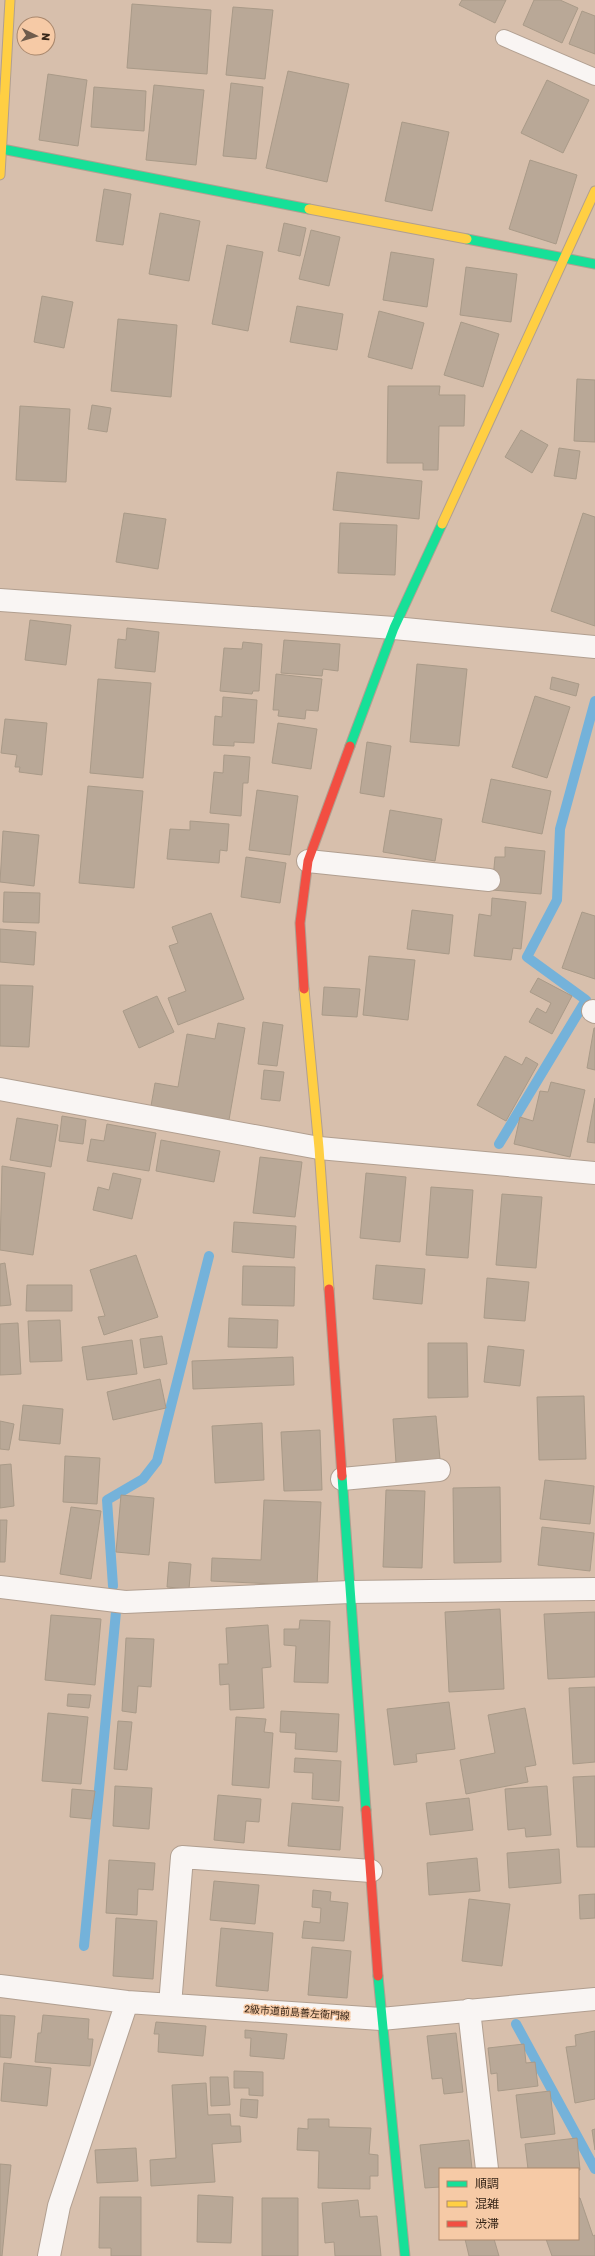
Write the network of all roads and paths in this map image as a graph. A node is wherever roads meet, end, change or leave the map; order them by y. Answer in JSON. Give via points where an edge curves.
{"nodes":[{"id":1,"x":10,"y":0,"type":"edge"},
{"id":2,"x":504,"y":38,"type":"dead end"},
{"id":3,"x":595,"y":77,"type":"edge"},
{"id":4,"x":2,"y":149,"type":"junction"},
{"id":5,"x":0,"y":176,"type":"edge"},
{"id":6,"x":595,"y":191,"type":"edge"},
{"id":7,"x":564,"y":258,"type":"junction"},
{"id":8,"x":595,"y":264,"type":"edge"},
{"id":9,"x":0,"y":600,"type":"edge"},
{"id":10,"x":394,"y":628,"type":"junction"},
{"id":11,"x":595,"y":647,"type":"edge"},
{"id":12,"x":308,"y":861,"type":"junction"},
{"id":13,"x":489,"y":880,"type":"dead end"},
{"id":14,"x":0,"y":1089,"type":"edge"},
{"id":15,"x":319,"y":1148,"type":"junction"},
{"id":16,"x":595,"y":1173,"type":"edge"},
{"id":17,"x":439,"y":1470,"type":"dead end"},
{"id":18,"x":342,"y":1479,"type":"junction"},
{"id":19,"x":0,"y":1587,"type":"edge"},
{"id":20,"x":595,"y":1589,"type":"edge"},
{"id":21,"x":350,"y":1592,"type":"junction"},
{"id":22,"x":370,"y":1871,"type":"junction"},
{"id":23,"x":0,"y":1986,"type":"edge"},
{"id":24,"x":595,"y":1999,"type":"edge"},
{"id":25,"x":127,"y":2002,"type":"junction"},
{"id":26,"x":170,"y":2005,"type":"junction"},
{"id":27,"x":469,"y":2010,"type":"junction"},
{"id":28,"x":381,"y":2019,"type":"junction"},
{"id":29,"x":487,"y":2168,"type":"edge"},
{"id":30,"x":49,"y":2256,"type":"edge"},
{"id":31,"x":405,"y":2256,"type":"edge"}],
"edges":[{"from":1,"to":4,"type":"street"},
{"from":2,"to":3,"type":"lane"},
{"from":4,"to":5,"type":"street"},
{"from":4,"to":7,"type":"street"},
{"from":6,"to":7,"type":"street"},
{"from":7,"to":8,"type":"street"},
{"from":7,"to":10,"type":"street"},
{"from":9,"to":10,"type":"street"},
{"from":10,"to":11,"type":"street"},
{"from":10,"to":12,"type":"street"},
{"from":12,"to":13,"type":"street"},
{"from":12,"to":15,"type":"street","via":[[300,923],[303,984]]},
{"from":14,"to":15,"type":"street"},
{"from":15,"to":16,"type":"street"},
{"from":15,"to":18,"type":"street"},
{"from":17,"to":18,"type":"street"},
{"from":18,"to":21,"type":"street"},
{"from":19,"to":21,"type":"street","via":[[125,1602]]},
{"from":20,"to":21,"type":"street"},
{"from":21,"to":22,"type":"street"},
{"from":22,"to":26,"type":"street","via":[[182,1857]]},
{"from":22,"to":28,"type":"street"},
{"from":23,"to":25,"type":"street","name":"2級市道前島善左衛門線"},
{"from":24,"to":27,"type":"street","name":"2級市道前島善左衛門線"},
{"from":25,"to":26,"type":"street","name":"2級市道前島善左衛門線"},
{"from":25,"to":30,"type":"street","via":[[59,2206]]},
{"from":26,"to":28,"type":"street","name":"2級市道前島善左衛門線"},
{"from":27,"to":28,"type":"street","name":"2級市道前島善左衛門線"},
{"from":27,"to":29,"type":"street"},
{"from":28,"to":31,"type":"street"}]}
